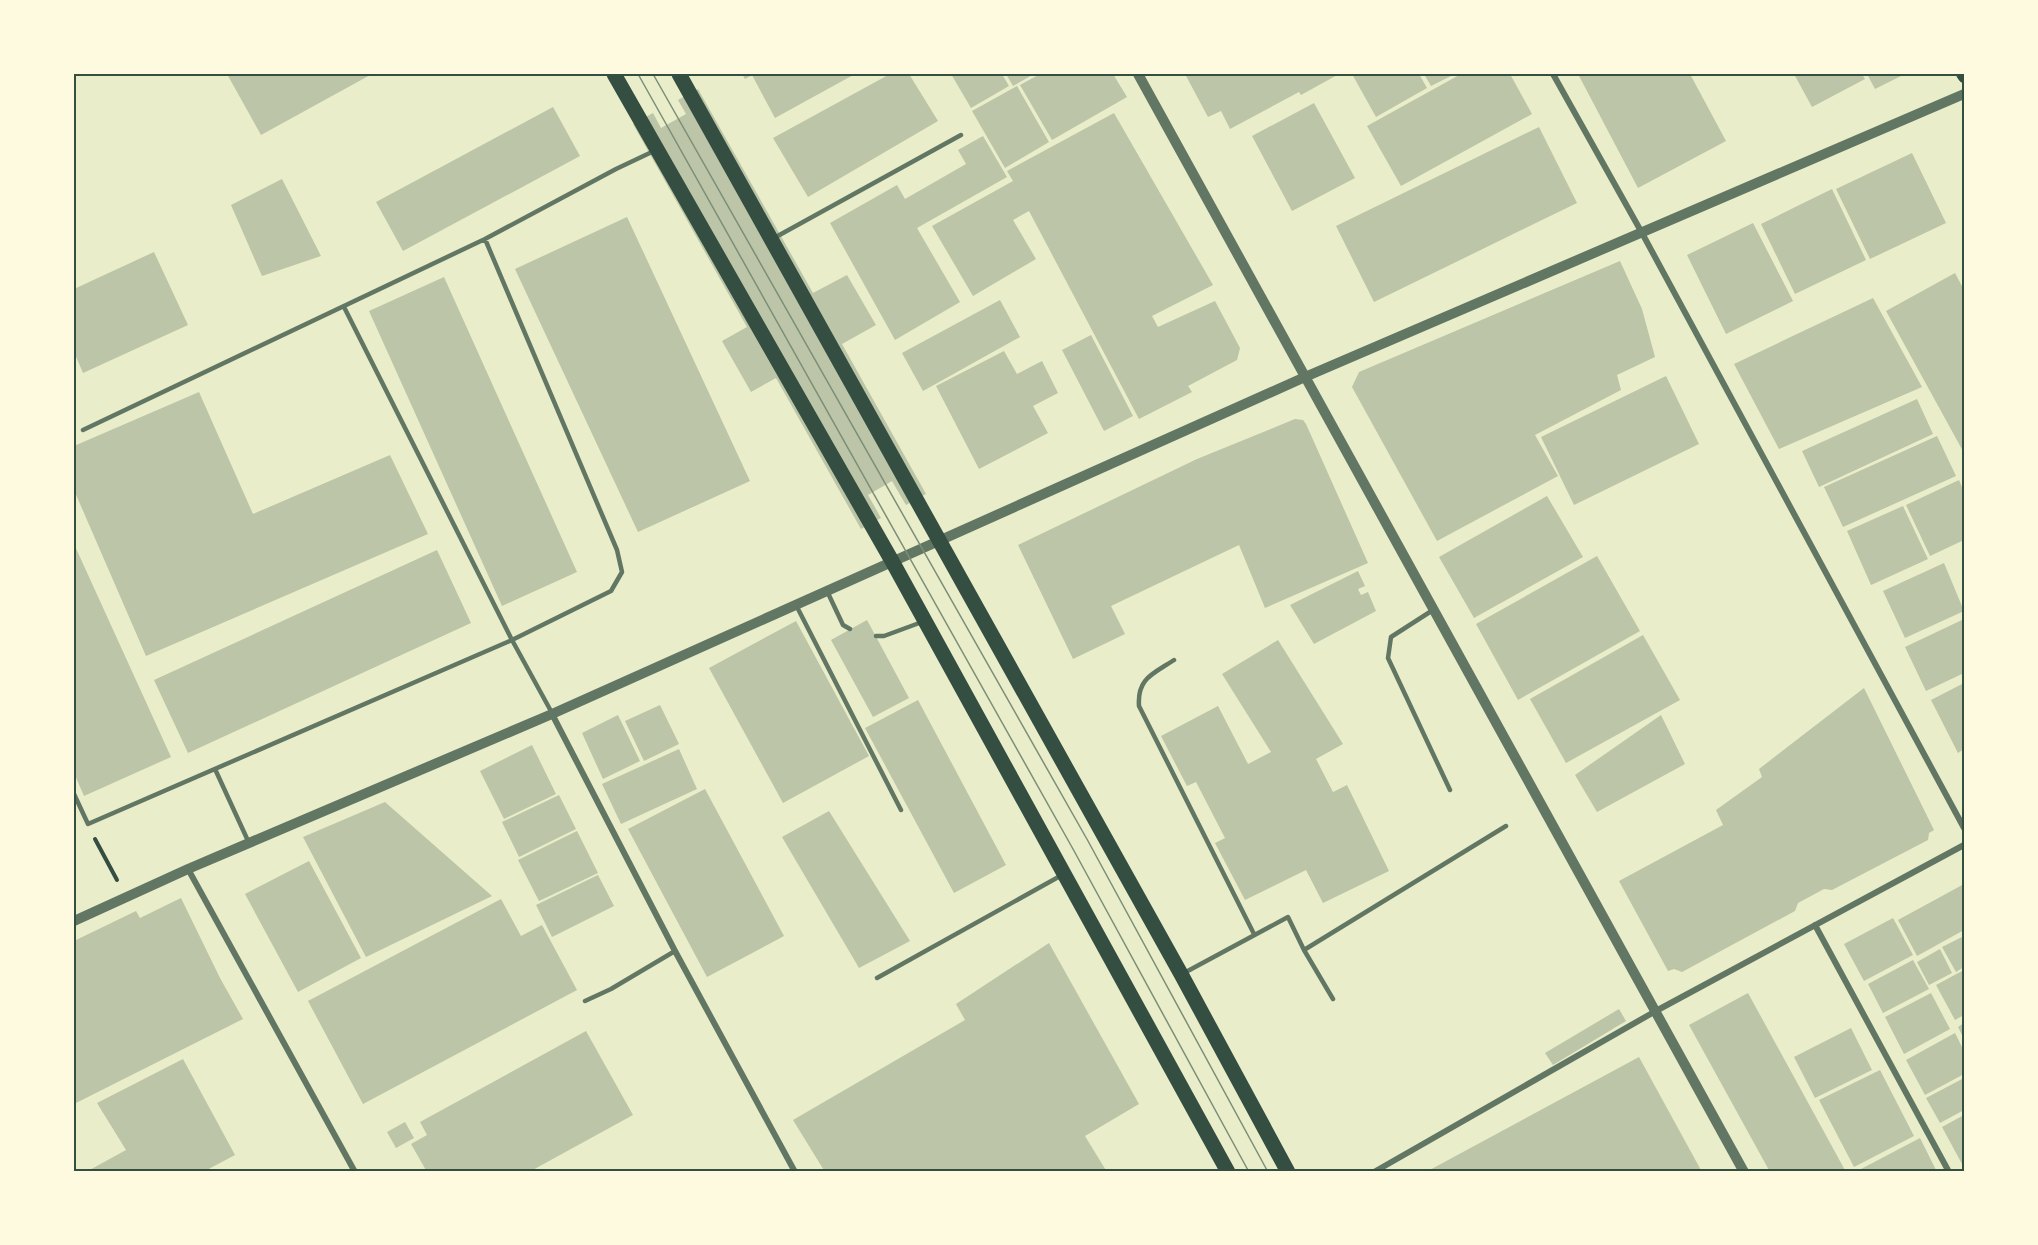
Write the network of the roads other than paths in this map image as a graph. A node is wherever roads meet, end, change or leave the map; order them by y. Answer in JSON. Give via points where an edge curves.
{"nodes":[{"id":1,"x":614,"y":74,"type":"edge"},
{"id":2,"x":679,"y":74,"type":"edge"},
{"id":3,"x":1138,"y":74,"type":"edge"},
{"id":4,"x":1553,"y":74,"type":"edge"},
{"id":5,"x":1965,"y":94,"type":"edge"},
{"id":6,"x":961,"y":135,"type":"dead end"},
{"id":7,"x":657,"y":150,"type":"junction"},
{"id":8,"x":1642,"y":234,"type":"junction"},
{"id":9,"x":485,"y":239,"type":"junction"},
{"id":10,"x":771,"y":239,"type":"junction"},
{"id":11,"x":344,"y":307,"type":"junction"},
{"id":12,"x":1305,"y":377,"type":"junction"},
{"id":13,"x":83,"y":430,"type":"dead end"},
{"id":14,"x":940,"y":540,"type":"junction"},
{"id":15,"x":892,"y":561,"type":"junction"},
{"id":16,"x":827,"y":591,"type":"junction"},
{"id":17,"x":796,"y":604,"type":"junction"},
{"id":18,"x":1433,"y":609,"type":"junction"},
{"id":19,"x":926,"y":621,"type":"junction"},
{"id":20,"x":850,"y":629,"type":"dead end"},
{"id":21,"x":876,"y":636,"type":"dead end"},
{"id":22,"x":512,"y":640,"type":"junction"},
{"id":23,"x":1174,"y":660,"type":"dead end"},
{"id":24,"x":552,"y":714,"type":"junction"},
{"id":25,"x":215,"y":769,"type":"junction"},
{"id":26,"x":1450,"y":790,"type":"dead end"},
{"id":27,"x":74,"y":794,"type":"edge"},
{"id":28,"x":901,"y":810,"type":"dead end"},
{"id":29,"x":1506,"y":826,"type":"dead end"},
{"id":30,"x":1965,"y":828,"type":"edge"},
{"id":31,"x":249,"y":843,"type":"junction"},
{"id":32,"x":1965,"y":845,"type":"edge"},
{"id":33,"x":188,"y":869,"type":"junction"},
{"id":34,"x":1064,"y":874,"type":"junction"},
{"id":35,"x":74,"y":921,"type":"edge"},
{"id":36,"x":1815,"y":925,"type":"junction"},
{"id":37,"x":1254,"y":934,"type":"junction"},
{"id":38,"x":1304,"y":950,"type":"junction"},
{"id":39,"x":675,"y":951,"type":"junction"},
{"id":40,"x":1181,"y":974,"type":"junction"},
{"id":41,"x":877,"y":978,"type":"dead end"},
{"id":42,"x":1333,"y":999,"type":"dead end"},
{"id":43,"x":585,"y":1001,"type":"dead end"},
{"id":44,"x":1654,"y":1012,"type":"junction"},
{"id":45,"x":356,"y":1172,"type":"edge"},
{"id":46,"x":795,"y":1172,"type":"edge"},
{"id":47,"x":1228,"y":1172,"type":"edge"},
{"id":48,"x":1288,"y":1172,"type":"edge"},
{"id":49,"x":1374,"y":1172,"type":"edge"},
{"id":50,"x":1744,"y":1172,"type":"edge"},
{"id":51,"x":1949,"y":1172,"type":"edge"}],
"edges":[{"from":1,"to":7,"type":"main road"},
{"from":2,"to":10,"type":"main road"},
{"from":3,"to":12,"type":"street"},
{"from":4,"to":8,"type":"street"},
{"from":5,"to":8,"type":"street"},
{"from":6,"to":10,"type":"lane"},
{"from":7,"to":9,"type":"lane"},
{"from":7,"to":15,"type":"main road"},
{"from":8,"to":12,"type":"street"},
{"from":8,"to":30,"type":"street"},
{"from":9,"to":11,"type":"lane"},
{"from":9,"to":22,"type":"lane","via":[[617,550],[622,572],[611,591]]},
{"from":10,"to":14,"type":"main road"},
{"from":11,"to":13,"type":"lane"},
{"from":11,"to":22,"type":"lane"},
{"from":12,"to":14,"type":"street"},
{"from":12,"to":18,"type":"street"},
{"from":14,"to":15,"type":"street"},
{"from":14,"to":40,"type":"main road"},
{"from":15,"to":16,"type":"street"},
{"from":15,"to":19,"type":"main road"},
{"from":16,"to":17,"type":"street"},
{"from":16,"to":20,"type":"lane","via":[[843,625]]},
{"from":17,"to":24,"type":"street"},
{"from":17,"to":28,"type":"lane"},
{"from":18,"to":26,"type":"lane","via":[[1391,637],[1388,658]]},
{"from":18,"to":44,"type":"street"},
{"from":19,"to":21,"type":"lane"},
{"from":19,"to":34,"type":"main road"},
{"from":22,"to":24,"type":"lane"},
{"from":22,"to":25,"type":"lane"},
{"from":23,"to":37,"type":"lane","via":[[1142,682],[1139,706]]},
{"from":24,"to":31,"type":"street"},
{"from":24,"to":39,"type":"street"},
{"from":25,"to":27,"type":"lane","via":[[88,824]]},
{"from":25,"to":31,"type":"lane"},
{"from":29,"to":38,"type":"lane"},
{"from":31,"to":33,"type":"street"},
{"from":32,"to":36,"type":"street"},
{"from":33,"to":35,"type":"street"},
{"from":33,"to":45,"type":"street"},
{"from":34,"to":41,"type":"lane"},
{"from":34,"to":47,"type":"main road"},
{"from":36,"to":44,"type":"street"},
{"from":36,"to":51,"type":"street"},
{"from":37,"to":38,"type":"lane","via":[[1288,917]]},
{"from":37,"to":40,"type":"lane"},
{"from":38,"to":42,"type":"lane"},
{"from":39,"to":43,"type":"lane"},
{"from":39,"to":46,"type":"street"},
{"from":40,"to":48,"type":"main road"},
{"from":44,"to":49,"type":"street"},
{"from":44,"to":50,"type":"street"}]}
